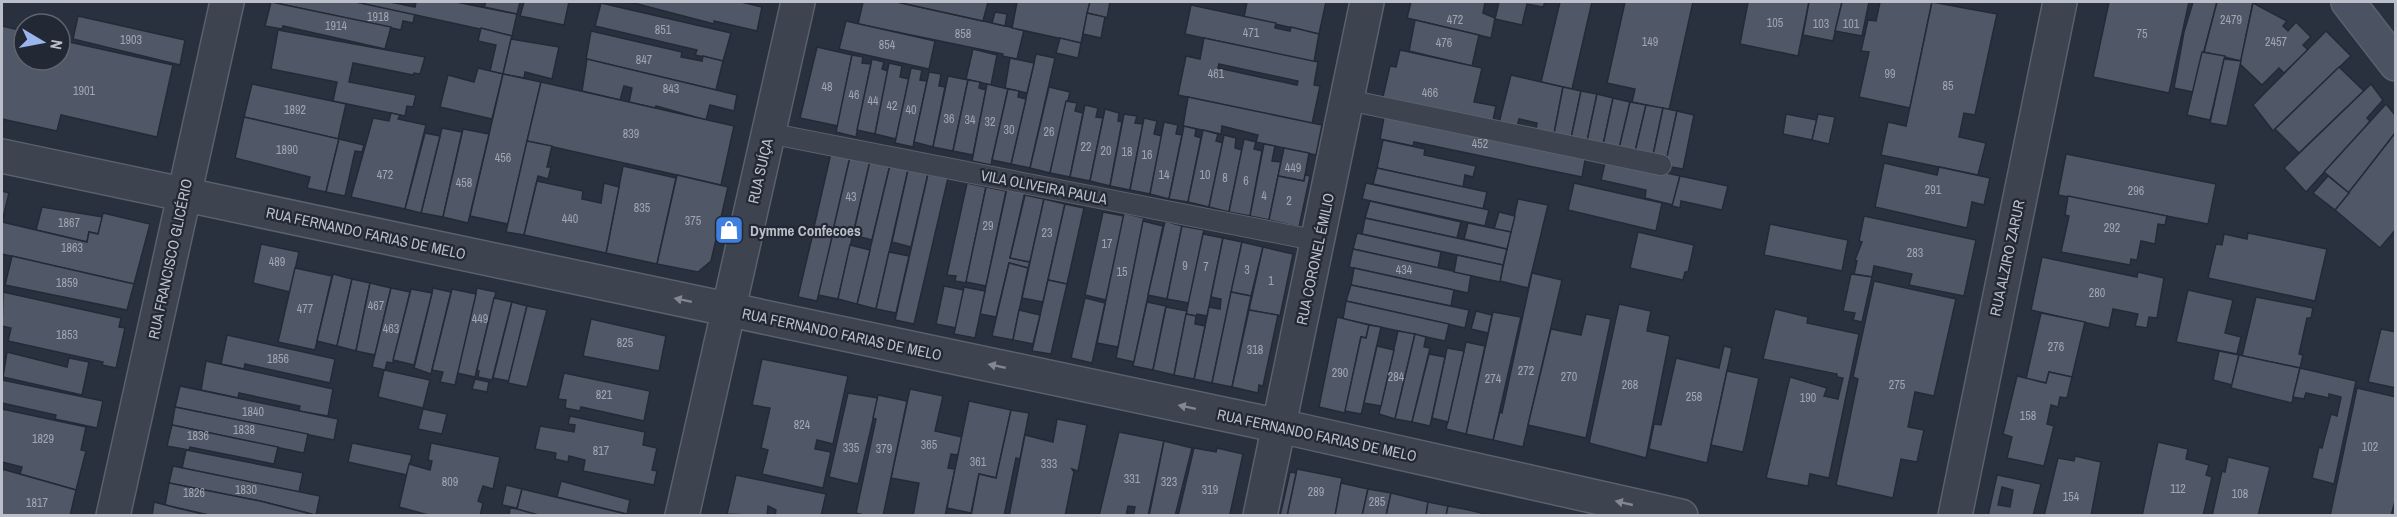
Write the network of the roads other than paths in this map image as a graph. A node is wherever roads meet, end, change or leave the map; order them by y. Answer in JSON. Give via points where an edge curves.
{"nodes":[{"id":1,"x":227,"y":2,"type":"edge"},
{"id":2,"x":798,"y":2,"type":"edge"},
{"id":3,"x":1367,"y":2,"type":"edge"},
{"id":4,"x":2060,"y":2,"type":"edge"},
{"id":5,"x":2349,"y":2,"type":"edge"},
{"id":6,"x":2396,"y":64,"type":"edge"},
{"id":7,"x":1348,"y":100,"type":"junction"},
{"id":8,"x":768,"y":133,"type":"junction"},
{"id":9,"x":2,"y":156,"type":"edge"},
{"id":10,"x":1661,"y":165,"type":"dead end"},
{"id":11,"x":184,"y":194,"type":"junction"},
{"id":12,"x":1319,"y":241,"type":"junction"},
{"id":13,"x":729,"y":310,"type":"junction"},
{"id":14,"x":1280,"y":426,"type":"junction"},
{"id":15,"x":113,"y":516,"type":"edge"},
{"id":16,"x":682,"y":516,"type":"edge"},
{"id":17,"x":1260,"y":516,"type":"edge"},
{"id":18,"x":1681,"y":516,"type":"edge"},
{"id":19,"x":1955,"y":516,"type":"edge"}],
"edges":[{"from":1,"to":11,"type":"street","name":"RUA FRANCISCO GLICÉRIO"},
{"from":2,"to":8,"type":"street","name":"RUA SUÍÇA"},
{"from":3,"to":7,"type":"street","name":"RUA CORONEL ÉMILIO"},
{"from":4,"to":19,"type":"street","name":"RUA ALZIRO ZARUR"},
{"from":5,"to":6,"type":"main road"},
{"from":7,"to":10,"type":"lane"},
{"from":7,"to":12,"type":"street","name":"RUA CORONEL ÉMILIO"},
{"from":8,"to":12,"type":"lane","name":"VILA OLIVEIRA PAULA"},
{"from":8,"to":13,"type":"street","name":"RUA SUÍÇA"},
{"from":9,"to":11,"type":"street","name":"RUA FERNANDO FARIAS DE MELO"},
{"from":13,"to":11,"type":"street","name":"RUA FERNANDO FARIAS DE MELO","one_way":true},
{"from":11,"to":15,"type":"street","name":"RUA FRANCISCO GLICÉRIO"},
{"from":12,"to":14,"type":"street","name":"RUA CORONEL ÉMILIO"},
{"from":14,"to":13,"type":"street","name":"RUA FERNANDO FARIAS DE MELO","one_way":true},
{"from":13,"to":16,"type":"street","name":"RUA SUÍÇA"},
{"from":14,"to":17,"type":"street","name":"RUA CORONEL ÉMILIO"},
{"from":18,"to":14,"type":"street","name":"RUA FERNANDO FARIAS DE MELO","one_way":true}]}
